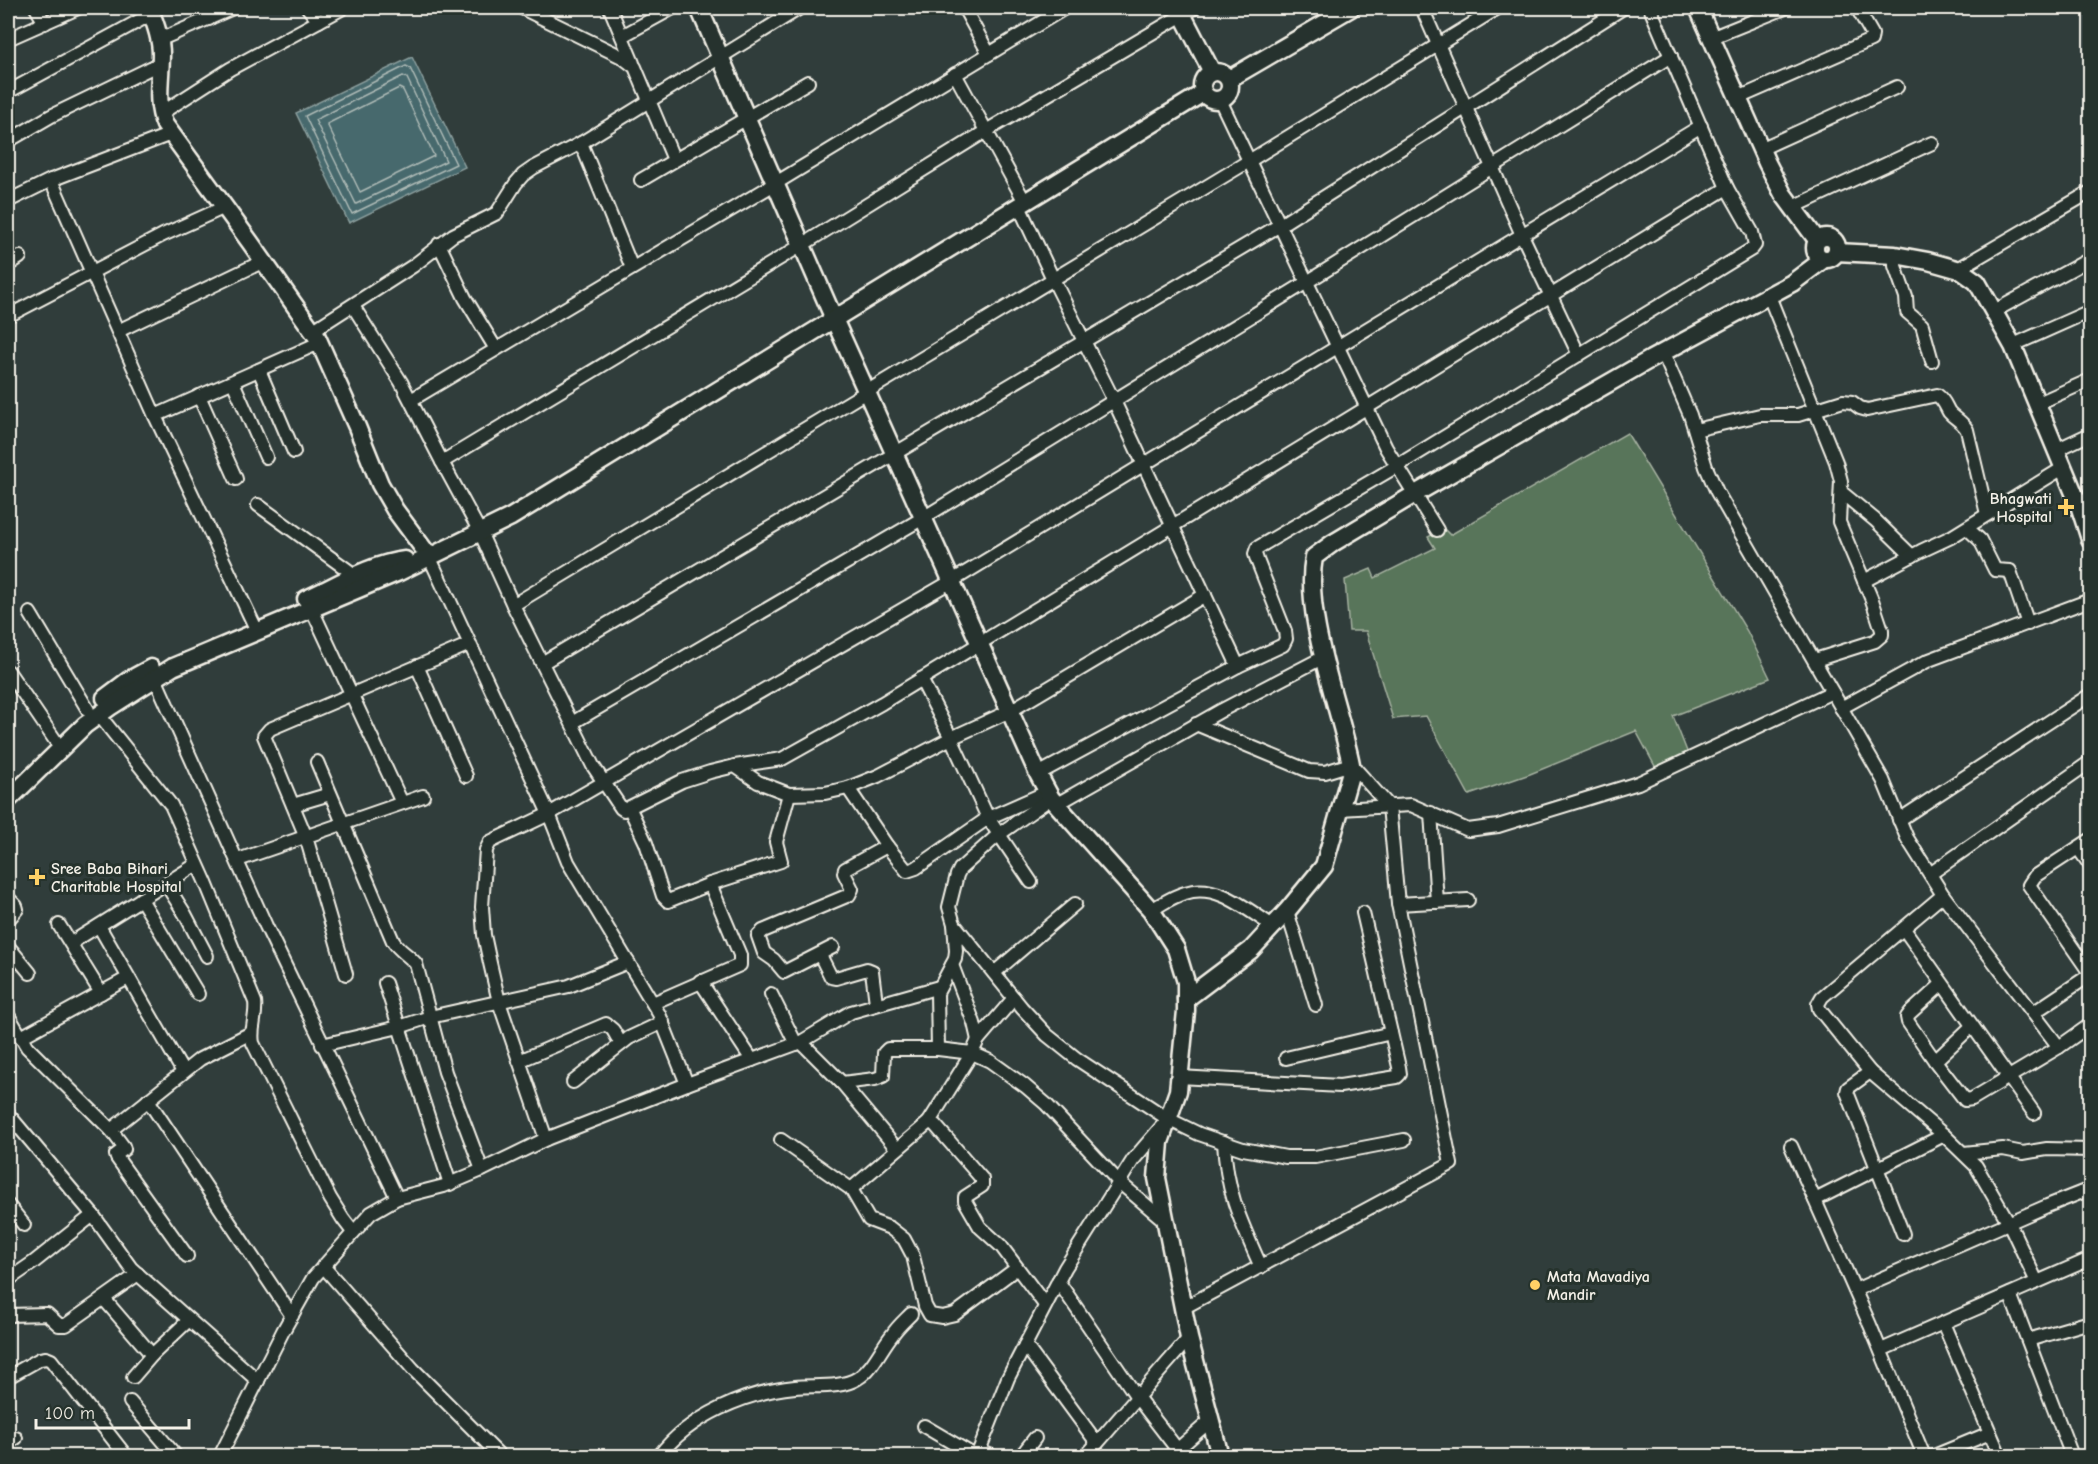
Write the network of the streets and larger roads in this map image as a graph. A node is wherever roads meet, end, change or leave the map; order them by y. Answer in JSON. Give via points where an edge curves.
{"nodes":[{"id":1,"x":36,"y":8,"type":"edge"},
{"id":2,"x":78,"y":8,"type":"edge"},
{"id":3,"x":233,"y":8,"type":"edge"},
{"id":4,"x":308,"y":8,"type":"edge"},
{"id":5,"x":343,"y":8,"type":"edge"},
{"id":6,"x":522,"y":8,"type":"edge"},
{"id":7,"x":610,"y":8,"type":"edge"},
{"id":8,"x":672,"y":8,"type":"edge"},
{"id":9,"x":699,"y":8,"type":"edge"},
{"id":10,"x":800,"y":8,"type":"edge"},
{"id":11,"x":964,"y":8,"type":"edge"},
{"id":12,"x":1065,"y":8,"type":"edge"},
{"id":13,"x":1351,"y":8,"type":"edge"},
{"id":14,"x":1422,"y":8,"type":"edge"},
{"id":15,"x":1498,"y":8,"type":"edge"},
{"id":16,"x":1623,"y":8,"type":"edge"},
{"id":17,"x":1650,"y":8,"type":"edge"},
{"id":18,"x":1698,"y":8,"type":"edge"},
{"id":19,"x":1706,"y":8,"type":"edge"},
{"id":20,"x":1785,"y":8,"type":"edge"},
{"id":21,"x":1857,"y":8,"type":"edge"},
{"id":22,"x":1185,"y":10,"type":"edge"},
{"id":23,"x":206,"y":13,"type":"edge"},
{"id":24,"x":146,"y":14,"type":"edge"},
{"id":25,"x":324,"y":14,"type":"edge"},
{"id":26,"x":45,"y":23,"type":"junction"},
{"id":27,"x":1718,"y":35,"type":"junction"},
{"id":28,"x":622,"y":36,"type":"junction"},
{"id":29,"x":8,"y":39,"type":"edge"},
{"id":30,"x":159,"y":40,"type":"junction"},
{"id":31,"x":1440,"y":44,"type":"junction"},
{"id":32,"x":989,"y":54,"type":"junction"},
{"id":33,"x":719,"y":56,"type":"junction"},
{"id":34,"x":1671,"y":56,"type":"junction"},
{"id":35,"x":161,"y":63,"type":"junction"},
{"id":36,"x":635,"y":67,"type":"junction"},
{"id":37,"x":1212,"y":72,"type":"junction"},
{"id":38,"x":955,"y":74,"type":"junction"},
{"id":39,"x":1229,"y":80,"type":"junction"},
{"id":40,"x":808,"y":82,"type":"dead end"},
{"id":41,"x":1897,"y":87,"type":"dead end"},
{"id":42,"x":8,"y":92,"type":"edge"},
{"id":43,"x":1203,"y":93,"type":"junction"},
{"id":44,"x":1745,"y":95,"type":"junction"},
{"id":45,"x":649,"y":100,"type":"junction"},
{"id":46,"x":1220,"y":100,"type":"junction"},
{"id":47,"x":1467,"y":106,"type":"junction"},
{"id":48,"x":160,"y":114,"type":"junction"},
{"id":49,"x":747,"y":118,"type":"junction"},
{"id":50,"x":1701,"y":126,"type":"junction"},
{"id":51,"x":986,"y":131,"type":"junction"},
{"id":52,"x":171,"y":134,"type":"junction"},
{"id":53,"x":8,"y":141,"type":"edge"},
{"id":54,"x":581,"y":143,"type":"junction"},
{"id":55,"x":1932,"y":143,"type":"dead end"},
{"id":56,"x":1767,"y":146,"type":"junction"},
{"id":57,"x":674,"y":160,"type":"junction"},
{"id":58,"x":1249,"y":161,"type":"junction"},
{"id":59,"x":1493,"y":166,"type":"junction"},
{"id":60,"x":51,"y":180,"type":"junction"},
{"id":61,"x":641,"y":180,"type":"dead end"},
{"id":62,"x":776,"y":183,"type":"junction"},
{"id":63,"x":1727,"y":188,"type":"junction"},
{"id":64,"x":2091,"y":192,"type":"edge"},
{"id":65,"x":8,"y":201,"type":"edge"},
{"id":66,"x":1022,"y":204,"type":"junction"},
{"id":67,"x":1800,"y":204,"type":"junction"},
{"id":68,"x":225,"y":207,"type":"junction"},
{"id":69,"x":1280,"y":225,"type":"junction"},
{"id":70,"x":1522,"y":235,"type":"junction"},
{"id":71,"x":439,"y":244,"type":"junction"},
{"id":72,"x":802,"y":245,"type":"junction"},
{"id":73,"x":1827,"y":246,"type":"junction"},
{"id":74,"x":1895,"y":255,"type":"junction"},
{"id":75,"x":20,"y":257,"type":"dead end"},
{"id":76,"x":2091,"y":259,"type":"edge"},
{"id":77,"x":264,"y":261,"type":"junction"},
{"id":78,"x":8,"y":265,"type":"edge"},
{"id":79,"x":1963,"y":266,"type":"junction"},
{"id":80,"x":632,"y":268,"type":"junction"},
{"id":81,"x":91,"y":270,"type":"junction"},
{"id":82,"x":1053,"y":279,"type":"junction"},
{"id":83,"x":1307,"y":282,"type":"junction"},
{"id":84,"x":1550,"y":295,"type":"junction"},
{"id":85,"x":1769,"y":296,"type":"junction"},
{"id":86,"x":353,"y":306,"type":"junction"},
{"id":87,"x":2000,"y":308,"type":"junction"},
{"id":88,"x":2091,"y":311,"type":"edge"},
{"id":89,"x":8,"y":316,"type":"edge"},
{"id":90,"x":834,"y":319,"type":"junction"},
{"id":91,"x":118,"y":331,"type":"junction"},
{"id":92,"x":316,"y":337,"type":"junction"},
{"id":93,"x":1085,"y":341,"type":"junction"},
{"id":94,"x":2018,"y":343,"type":"junction"},
{"id":95,"x":1338,"y":347,"type":"junction"},
{"id":96,"x":496,"y":349,"type":"junction"},
{"id":97,"x":1663,"y":353,"type":"junction"},
{"id":98,"x":1579,"y":355,"type":"junction"},
{"id":99,"x":1932,"y":361,"type":"dead end"},
{"id":100,"x":259,"y":370,"type":"junction"},
{"id":101,"x":2091,"y":380,"type":"edge"},
{"id":102,"x":232,"y":382,"type":"junction"},
{"id":103,"x":867,"y":392,"type":"junction"},
{"id":104,"x":199,"y":396,"type":"junction"},
{"id":105,"x":411,"y":400,"type":"junction"},
{"id":106,"x":1114,"y":400,"type":"junction"},
{"id":107,"x":2043,"y":401,"type":"junction"},
{"id":108,"x":1367,"y":407,"type":"junction"},
{"id":109,"x":1815,"y":410,"type":"junction"},
{"id":110,"x":155,"y":416,"type":"junction"},
{"id":111,"x":1695,"y":430,"type":"junction"},
{"id":112,"x":2091,"y":434,"type":"edge"},
{"id":113,"x":2060,"y":448,"type":"junction"},
{"id":114,"x":294,"y":452,"type":"dead end"},
{"id":115,"x":895,"y":455,"type":"junction"},
{"id":116,"x":267,"y":457,"type":"dead end"},
{"id":117,"x":442,"y":462,"type":"junction"},
{"id":118,"x":1144,"y":464,"type":"junction"},
{"id":119,"x":1397,"y":466,"type":"junction"},
{"id":120,"x":2063,"y":468,"type":"junction"},
{"id":121,"x":236,"y":479,"type":"dead end"},
{"id":122,"x":1841,"y":492,"type":"junction"},
{"id":123,"x":1415,"y":494,"type":"junction"},
{"id":124,"x":2088,"y":504,"type":"edge"},
{"id":125,"x":258,"y":505,"type":"dead end"},
{"id":126,"x":1987,"y":514,"type":"junction"},
{"id":127,"x":923,"y":518,"type":"junction"},
{"id":128,"x":1172,"y":525,"type":"junction"},
{"id":129,"x":1968,"y":528,"type":"junction"},
{"id":130,"x":1437,"y":530,"type":"dead end"},
{"id":131,"x":480,"y":532,"type":"junction"},
{"id":132,"x":2091,"y":539,"type":"edge"},
{"id":133,"x":429,"y":556,"type":"junction"},
{"id":134,"x":1912,"y":556,"type":"junction"},
{"id":135,"x":952,"y":581,"type":"junction"},
{"id":136,"x":1864,"y":581,"type":"junction"},
{"id":137,"x":358,"y":582,"type":"junction"},
{"id":138,"x":1205,"y":596,"type":"junction"},
{"id":139,"x":2091,"y":600,"type":"edge"},
{"id":140,"x":309,"y":604,"type":"junction"},
{"id":141,"x":513,"y":605,"type":"junction"},
{"id":142,"x":30,"y":613,"type":"dead end"},
{"id":143,"x":2028,"y":624,"type":"junction"},
{"id":144,"x":255,"y":627,"type":"junction"},
{"id":145,"x":979,"y":642,"type":"junction"},
{"id":146,"x":470,"y":644,"type":"junction"},
{"id":147,"x":1324,"y":657,"type":"junction"},
{"id":148,"x":1815,"y":660,"type":"junction"},
{"id":149,"x":542,"y":663,"type":"junction"},
{"id":150,"x":417,"y":666,"type":"junction"},
{"id":151,"x":1238,"y":666,"type":"junction"},
{"id":152,"x":8,"y":671,"type":"edge"},
{"id":153,"x":155,"y":678,"type":"junction"},
{"id":154,"x":921,"y":678,"type":"junction"},
{"id":155,"x":1832,"y":692,"type":"junction"},
{"id":156,"x":351,"y":694,"type":"junction"},
{"id":157,"x":2091,"y":695,"type":"edge"},
{"id":158,"x":1841,"y":708,"type":"junction"},
{"id":159,"x":1010,"y":711,"type":"junction"},
{"id":160,"x":93,"y":713,"type":"junction"},
{"id":161,"x":572,"y":723,"type":"junction"},
{"id":162,"x":1196,"y":724,"type":"junction"},
{"id":163,"x":951,"y":738,"type":"junction"},
{"id":164,"x":55,"y":740,"type":"junction"},
{"id":165,"x":317,"y":762,"type":"dead end"},
{"id":166,"x":2091,"y":762,"type":"edge"},
{"id":167,"x":1351,"y":764,"type":"junction"},
{"id":168,"x":735,"y":766,"type":"junction"},
{"id":169,"x":1038,"y":774,"type":"junction"},
{"id":170,"x":466,"y":776,"type":"dead end"},
{"id":171,"x":604,"y":783,"type":"junction"},
{"id":172,"x":8,"y":787,"type":"edge"},
{"id":173,"x":848,"y":788,"type":"junction"},
{"id":174,"x":330,"y":794,"type":"junction"},
{"id":175,"x":789,"y":794,"type":"junction"},
{"id":176,"x":423,"y":796,"type":"dead end"},
{"id":177,"x":1052,"y":798,"type":"junction"},
{"id":178,"x":8,"y":800,"type":"edge"},
{"id":179,"x":402,"y":803,"type":"junction"},
{"id":180,"x":293,"y":805,"type":"junction"},
{"id":181,"x":1389,"y":806,"type":"junction"},
{"id":182,"x":630,"y":809,"type":"junction"},
{"id":183,"x":1340,"y":809,"type":"junction"},
{"id":184,"x":1431,"y":813,"type":"junction"},
{"id":185,"x":549,"y":814,"type":"junction"},
{"id":186,"x":988,"y":818,"type":"junction"},
{"id":187,"x":1899,"y":820,"type":"junction"},
{"id":188,"x":342,"y":824,"type":"junction"},
{"id":189,"x":998,"y":836,"type":"junction"},
{"id":190,"x":306,"y":837,"type":"junction"},
{"id":191,"x":2091,"y":840,"type":"edge"},
{"id":192,"x":887,"y":846,"type":"junction"},
{"id":193,"x":2078,"y":848,"type":"junction"},
{"id":194,"x":238,"y":860,"type":"junction"},
{"id":195,"x":197,"y":864,"type":"junction"},
{"id":196,"x":2091,"y":865,"type":"edge"},
{"id":197,"x":1930,"y":874,"type":"junction"},
{"id":198,"x":1031,"y":882,"type":"dead end"},
{"id":199,"x":166,"y":884,"type":"junction"},
{"id":200,"x":710,"y":884,"type":"junction"},
{"id":201,"x":1943,"y":895,"type":"junction"},
{"id":202,"x":8,"y":898,"type":"edge"},
{"id":203,"x":141,"y":899,"type":"junction"},
{"id":204,"x":1468,"y":900,"type":"dead end"},
{"id":205,"x":1437,"y":902,"type":"junction"},
{"id":206,"x":1075,"y":904,"type":"dead end"},
{"id":207,"x":1398,"y":904,"type":"junction"},
{"id":208,"x":1152,"y":910,"type":"junction"},
{"id":209,"x":1287,"y":911,"type":"junction"},
{"id":210,"x":1363,"y":914,"type":"dead end"},
{"id":211,"x":8,"y":920,"type":"edge"},
{"id":212,"x":954,"y":924,"type":"junction"},
{"id":213,"x":60,"y":925,"type":"dead end"},
{"id":214,"x":99,"y":926,"type":"junction"},
{"id":215,"x":1273,"y":926,"type":"junction"},
{"id":216,"x":1904,"y":929,"type":"junction"},
{"id":217,"x":71,"y":943,"type":"junction"},
{"id":218,"x":8,"y":946,"type":"edge"},
{"id":219,"x":833,"y":947,"type":"dead end"},
{"id":220,"x":820,"y":955,"type":"junction"},
{"id":221,"x":207,"y":956,"type":"dead end"},
{"id":222,"x":628,"y":963,"type":"junction"},
{"id":223,"x":952,"y":965,"type":"junction"},
{"id":224,"x":30,"y":973,"type":"dead end"},
{"id":225,"x":994,"y":973,"type":"junction"},
{"id":226,"x":346,"y":974,"type":"dead end"},
{"id":227,"x":2091,"y":974,"type":"edge"},
{"id":228,"x":128,"y":978,"type":"junction"},
{"id":229,"x":700,"y":981,"type":"junction"},
{"id":230,"x":385,"y":983,"type":"dead end"},
{"id":231,"x":1942,"y":984,"type":"junction"},
{"id":232,"x":939,"y":987,"type":"junction"},
{"id":233,"x":101,"y":993,"type":"junction"},
{"id":234,"x":198,"y":994,"type":"dead end"},
{"id":235,"x":771,"y":994,"type":"dead end"},
{"id":236,"x":1014,"y":998,"type":"junction"},
{"id":237,"x":1186,"y":999,"type":"junction"},
{"id":238,"x":499,"y":1002,"type":"junction"},
{"id":239,"x":653,"y":1003,"type":"junction"},
{"id":240,"x":876,"y":1003,"type":"junction"},
{"id":241,"x":1316,"y":1005,"type":"dead end"},
{"id":242,"x":2033,"y":1013,"type":"junction"},
{"id":243,"x":8,"y":1015,"type":"edge"},
{"id":244,"x":430,"y":1017,"type":"junction"},
{"id":245,"x":663,"y":1022,"type":"junction"},
{"id":246,"x":2091,"y":1025,"type":"edge"},
{"id":247,"x":1972,"y":1026,"type":"junction"},
{"id":248,"x":399,"y":1027,"type":"junction"},
{"id":249,"x":251,"y":1033,"type":"junction"},
{"id":250,"x":1391,"y":1033,"type":"junction"},
{"id":251,"x":21,"y":1037,"type":"junction"},
{"id":252,"x":978,"y":1040,"type":"junction"},
{"id":253,"x":798,"y":1043,"type":"junction"},
{"id":254,"x":621,"y":1044,"type":"junction"},
{"id":255,"x":322,"y":1045,"type":"junction"},
{"id":256,"x":2060,"y":1047,"type":"junction"},
{"id":257,"x":938,"y":1049,"type":"junction"},
{"id":258,"x":972,"y":1053,"type":"junction"},
{"id":259,"x":1286,"y":1058,"type":"dead end"},
{"id":260,"x":752,"y":1060,"type":"junction"},
{"id":261,"x":519,"y":1061,"type":"junction"},
{"id":262,"x":1935,"y":1061,"type":"junction"},
{"id":263,"x":183,"y":1072,"type":"junction"},
{"id":264,"x":1870,"y":1072,"type":"junction"},
{"id":265,"x":1179,"y":1077,"type":"junction"},
{"id":266,"x":2009,"y":1078,"type":"junction"},
{"id":267,"x":573,"y":1082,"type":"dead end"},
{"id":268,"x":842,"y":1083,"type":"junction"},
{"id":269,"x":687,"y":1084,"type":"junction"},
{"id":270,"x":148,"y":1100,"type":"junction"},
{"id":271,"x":2034,"y":1113,"type":"dead end"},
{"id":272,"x":8,"y":1114,"type":"edge"},
{"id":273,"x":1168,"y":1119,"type":"junction"},
{"id":274,"x":929,"y":1122,"type":"junction"},
{"id":275,"x":111,"y":1130,"type":"junction"},
{"id":276,"x":1944,"y":1135,"type":"junction"},
{"id":277,"x":546,"y":1139,"type":"junction"},
{"id":278,"x":782,"y":1140,"type":"dead end"},
{"id":279,"x":1404,"y":1140,"type":"dead end"},
{"id":280,"x":1224,"y":1142,"type":"junction"},
{"id":281,"x":1791,"y":1146,"type":"dead end"},
{"id":282,"x":897,"y":1149,"type":"junction"},
{"id":283,"x":2091,"y":1150,"type":"edge"},
{"id":284,"x":1964,"y":1153,"type":"junction"},
{"id":285,"x":482,"y":1170,"type":"junction"},
{"id":286,"x":1877,"y":1170,"type":"junction"},
{"id":287,"x":1119,"y":1182,"type":"junction"},
{"id":288,"x":450,"y":1184,"type":"junction"},
{"id":289,"x":851,"y":1189,"type":"junction"},
{"id":290,"x":2091,"y":1189,"type":"edge"},
{"id":291,"x":397,"y":1198,"type":"junction"},
{"id":292,"x":1815,"y":1200,"type":"junction"},
{"id":293,"x":8,"y":1204,"type":"edge"},
{"id":294,"x":93,"y":1215,"type":"junction"},
{"id":295,"x":1165,"y":1221,"type":"junction"},
{"id":296,"x":2009,"y":1223,"type":"junction"},
{"id":297,"x":24,"y":1225,"type":"dead end"},
{"id":298,"x":354,"y":1232,"type":"junction"},
{"id":299,"x":1903,"y":1234,"type":"dead end"},
{"id":300,"x":187,"y":1256,"type":"dead end"},
{"id":301,"x":2091,"y":1259,"type":"edge"},
{"id":302,"x":323,"y":1266,"type":"junction"},
{"id":303,"x":1261,"y":1267,"type":"junction"},
{"id":304,"x":1017,"y":1268,"type":"junction"},
{"id":305,"x":138,"y":1274,"type":"junction"},
{"id":306,"x":8,"y":1280,"type":"edge"},
{"id":307,"x":1058,"y":1281,"type":"junction"},
{"id":308,"x":2037,"y":1282,"type":"junction"},
{"id":309,"x":1855,"y":1290,"type":"junction"},
{"id":310,"x":2010,"y":1294,"type":"junction"},
{"id":311,"x":105,"y":1299,"type":"junction"},
{"id":312,"x":1045,"y":1305,"type":"junction"},
{"id":313,"x":1183,"y":1308,"type":"junction"},
{"id":314,"x":911,"y":1314,"type":"dead end"},
{"id":315,"x":8,"y":1315,"type":"edge"},
{"id":316,"x":292,"y":1316,"type":"junction"},
{"id":317,"x":189,"y":1320,"type":"junction"},
{"id":318,"x":1943,"y":1323,"type":"junction"},
{"id":319,"x":2091,"y":1323,"type":"edge"},
{"id":320,"x":1189,"y":1338,"type":"junction"},
{"id":321,"x":2028,"y":1340,"type":"junction"},
{"id":322,"x":1025,"y":1345,"type":"junction"},
{"id":323,"x":1881,"y":1350,"type":"junction"},
{"id":324,"x":152,"y":1355,"type":"junction"},
{"id":325,"x":8,"y":1377,"type":"edge"},
{"id":326,"x":133,"y":1377,"type":"dead end"},
{"id":327,"x":258,"y":1381,"type":"junction"},
{"id":328,"x":1137,"y":1397,"type":"junction"},
{"id":329,"x":130,"y":1402,"type":"dead end"},
{"id":330,"x":1211,"y":1420,"type":"junction"},
{"id":331,"x":924,"y":1426,"type":"dead end"},
{"id":332,"x":1990,"y":1433,"type":"junction"},
{"id":333,"x":1035,"y":1438,"type":"dead end"},
{"id":334,"x":1097,"y":1443,"type":"junction"},
{"id":335,"x":1173,"y":1453,"type":"edge"},
{"id":336,"x":977,"y":1455,"type":"edge"},
{"id":337,"x":126,"y":1456,"type":"edge"},
{"id":338,"x":176,"y":1456,"type":"edge"},
{"id":339,"x":220,"y":1456,"type":"edge"},
{"id":340,"x":500,"y":1456,"type":"edge"},
{"id":341,"x":659,"y":1456,"type":"edge"},
{"id":342,"x":992,"y":1456,"type":"edge"},
{"id":343,"x":1021,"y":1456,"type":"edge"},
{"id":344,"x":1086,"y":1456,"type":"edge"},
{"id":345,"x":1220,"y":1456,"type":"edge"},
{"id":346,"x":1924,"y":1456,"type":"edge"},
{"id":347,"x":1934,"y":1456,"type":"edge"},
{"id":348,"x":2000,"y":1456,"type":"edge"},
{"id":349,"x":2072,"y":1456,"type":"edge"}],
"edges":[{"from":1,"to":26,"type":"street"},
{"from":2,"to":26,"type":"street"},
{"from":3,"to":23,"type":"street"},
{"from":4,"to":25,"type":"street"},
{"from":5,"to":25,"type":"street"},
{"from":6,"to":36,"type":"street"},
{"from":7,"to":28,"type":"street"},
{"from":8,"to":28,"type":"street"},
{"from":9,"to":33,"type":"street"},
{"from":10,"to":33,"type":"street"},
{"from":11,"to":32,"type":"street"},
{"from":12,"to":32,"type":"street"},
{"from":13,"to":39,"type":"street"},
{"from":14,"to":31,"type":"street"},
{"from":15,"to":31,"type":"street"},
{"from":16,"to":47,"type":"street"},
{"from":17,"to":34,"type":"street"},
{"from":18,"to":73,"type":"street","via":[[1767,163],[1784,194]]},
{"from":19,"to":27,"type":"street"},
{"from":20,"to":27,"type":"street"},
{"from":21,"to":44,"type":"street","via":[[1872,34],[1871,40]]},
{"from":22,"to":37,"type":"street"},
{"from":22,"to":51,"type":"street"},
{"from":23,"to":30,"type":"street"},
{"from":24,"to":30,"type":"street"},
{"from":24,"to":42,"type":"street"},
{"from":25,"to":48,"type":"street"},
{"from":26,"to":29,"type":"street"},
{"from":27,"to":44,"type":"street"},
{"from":28,"to":36,"type":"street"},
{"from":30,"to":35,"type":"street"},
{"from":31,"to":47,"type":"street"},
{"from":31,"to":58,"type":"street"},
{"from":32,"to":38,"type":"street"},
{"from":33,"to":45,"type":"street"},
{"from":33,"to":49,"type":"street"},
{"from":34,"to":50,"type":"street"},
{"from":34,"to":59,"type":"street"},
{"from":35,"to":48,"type":"street"},
{"from":35,"to":53,"type":"street"},
{"from":36,"to":45,"type":"street"},
{"from":37,"to":39,"type":"street"},
{"from":37,"to":43,"type":"street","via":[[1203,80]]},
{"from":38,"to":51,"type":"street"},
{"from":38,"to":62,"type":"street"},
{"from":39,"to":46,"type":"street","via":[[1230,92]]},
{"from":40,"to":49,"type":"street"},
{"from":41,"to":56,"type":"street"},
{"from":43,"to":46,"type":"street","via":[[1214,101]]},
{"from":43,"to":66,"type":"street"},
{"from":44,"to":56,"type":"street"},
{"from":45,"to":54,"type":"street"},
{"from":45,"to":57,"type":"street"},
{"from":46,"to":58,"type":"street"},
{"from":47,"to":59,"type":"street"},
{"from":47,"to":69,"type":"street"},
{"from":48,"to":52,"type":"street"},
{"from":49,"to":57,"type":"street"},
{"from":49,"to":62,"type":"street"},
{"from":50,"to":63,"type":"street"},
{"from":50,"to":70,"type":"street"},
{"from":51,"to":66,"type":"street"},
{"from":51,"to":72,"type":"street"},
{"from":52,"to":60,"type":"street"},
{"from":52,"to":68,"type":"street"},
{"from":54,"to":71,"type":"street","via":[[523,174],[497,213]]},
{"from":54,"to":80,"type":"street"},
{"from":55,"to":67,"type":"street"},
{"from":56,"to":67,"type":"street"},
{"from":57,"to":61,"type":"street"},
{"from":58,"to":69,"type":"street"},
{"from":58,"to":82,"type":"street"},
{"from":59,"to":70,"type":"street"},
{"from":59,"to":83,"type":"street"},
{"from":60,"to":65,"type":"street"},
{"from":60,"to":81,"type":"street"},
{"from":62,"to":72,"type":"street"},
{"from":62,"to":80,"type":"street"},
{"from":63,"to":84,"type":"street"},
{"from":63,"to":98,"type":"street","via":[[1752,232],[1752,249]]},
{"from":64,"to":79,"type":"street"},
{"from":66,"to":82,"type":"street"},
{"from":66,"to":90,"type":"street"},
{"from":67,"to":73,"type":"street"},
{"from":68,"to":77,"type":"street"},
{"from":68,"to":81,"type":"street"},
{"from":69,"to":83,"type":"street"},
{"from":69,"to":93,"type":"street"},
{"from":70,"to":84,"type":"street"},
{"from":70,"to":95,"type":"street"},
{"from":71,"to":86,"type":"street"},
{"from":71,"to":96,"type":"street"},
{"from":72,"to":90,"type":"street"},
{"from":72,"to":117,"type":"street"},
{"from":73,"to":74,"type":"street"},
{"from":73,"to":79,"type":"street","via":[[1917,254]]},
{"from":73,"to":85,"type":"street","via":[[1792,283]]},
{"from":74,"to":99,"type":"street","via":[[1907,312],[1922,325]]},
{"from":74,"to":113,"type":"street","via":[[1960,270],[1977,282],[2013,346]]},
{"from":75,"to":78,"type":"street"},
{"from":76,"to":87,"type":"street"},
{"from":77,"to":91,"type":"street"},
{"from":77,"to":92,"type":"street"},
{"from":79,"to":87,"type":"street","via":[[1982,278]]},
{"from":80,"to":96,"type":"street"},
{"from":81,"to":89,"type":"street"},
{"from":81,"to":91,"type":"street"},
{"from":82,"to":93,"type":"street"},
{"from":82,"to":103,"type":"street"},
{"from":83,"to":95,"type":"street"},
{"from":83,"to":106,"type":"street"},
{"from":84,"to":98,"type":"street"},
{"from":84,"to":108,"type":"street"},
{"from":85,"to":97,"type":"street"},
{"from":85,"to":109,"type":"street"},
{"from":86,"to":92,"type":"street"},
{"from":86,"to":105,"type":"street"},
{"from":87,"to":94,"type":"street"},
{"from":88,"to":94,"type":"street"},
{"from":90,"to":103,"type":"street"},
{"from":90,"to":131,"type":"street","via":[[511,517]]},
{"from":91,"to":110,"type":"street"},
{"from":92,"to":100,"type":"street"},
{"from":92,"to":133,"type":"street","via":[[380,484]]},
{"from":93,"to":106,"type":"street"},
{"from":93,"to":115,"type":"street"},
{"from":94,"to":107,"type":"street"},
{"from":95,"to":108,"type":"street"},
{"from":95,"to":118,"type":"street"},
{"from":96,"to":105,"type":"street"},
{"from":97,"to":111,"type":"street"},
{"from":97,"to":123,"type":"street"},
{"from":98,"to":119,"type":"street"},
{"from":100,"to":102,"type":"street"},
{"from":100,"to":114,"type":"street"},
{"from":101,"to":107,"type":"street"},
{"from":102,"to":104,"type":"street"},
{"from":102,"to":116,"type":"street"},
{"from":103,"to":115,"type":"street"},
{"from":103,"to":141,"type":"street"},
{"from":104,"to":110,"type":"street"},
{"from":104,"to":121,"type":"street"},
{"from":105,"to":117,"type":"street"},
{"from":106,"to":118,"type":"street"},
{"from":106,"to":127,"type":"street"},
{"from":107,"to":113,"type":"street"},
{"from":108,"to":119,"type":"street"},
{"from":108,"to":128,"type":"street"},
{"from":109,"to":111,"type":"street","via":[[1792,416],[1760,415]]},
{"from":109,"to":122,"type":"street","via":[[1836,462]]},
{"from":109,"to":126,"type":"street","via":[[1843,401],[1867,410],[1939,396],[1967,430]]},
{"from":110,"to":144,"type":"street"},
{"from":111,"to":148,"type":"street","via":[[1717,492]]},
{"from":112,"to":113,"type":"street"},
{"from":113,"to":120,"type":"street"},
{"from":113,"to":124,"type":"street"},
{"from":115,"to":127,"type":"street"},
{"from":115,"to":149,"type":"street"},
{"from":117,"to":131,"type":"street"},
{"from":118,"to":128,"type":"street"},
{"from":118,"to":135,"type":"street"},
{"from":119,"to":123,"type":"street"},
{"from":119,"to":151,"type":"street","via":[[1257,548],[1255,554],[1286,639],[1276,650]]},
{"from":120,"to":126,"type":"street"},
{"from":120,"to":132,"type":"street"},
{"from":122,"to":134,"type":"street"},
{"from":122,"to":136,"type":"street","via":[[1839,522]]},
{"from":123,"to":130,"type":"street"},
{"from":123,"to":147,"type":"street","via":[[1314,558],[1311,575]]},
{"from":125,"to":137,"type":"street"},
{"from":126,"to":129,"type":"street"},
{"from":127,"to":135,"type":"street"},
{"from":127,"to":161,"type":"street"},
{"from":128,"to":138,"type":"street"},
{"from":128,"to":145,"type":"street"},
{"from":129,"to":134,"type":"street"},
{"from":129,"to":143,"type":"street","via":[[1980,540],[1995,570],[2010,571]]},
{"from":131,"to":133,"type":"street"},
{"from":131,"to":141,"type":"street"},
{"from":133,"to":137,"type":"street"},
{"from":133,"to":146,"type":"street"},
{"from":134,"to":136,"type":"street"},
{"from":135,"to":145,"type":"street"},
{"from":135,"to":171,"type":"street"},
{"from":136,"to":148,"type":"street","via":[[1882,635],[1875,641]]},
{"from":137,"to":140,"type":"street"},
{"from":138,"to":151,"type":"street"},
{"from":138,"to":159,"type":"street"},
{"from":139,"to":143,"type":"street"},
{"from":140,"to":144,"type":"street"},
{"from":140,"to":156,"type":"street"},
{"from":141,"to":149,"type":"street"},
{"from":142,"to":160,"type":"street"},
{"from":143,"to":158,"type":"street","via":[[1929,660]]},
{"from":144,"to":153,"type":"street"},
{"from":144,"to":160,"type":"street","via":[[170,659],[129,680]]},
{"from":145,"to":154,"type":"street"},
{"from":145,"to":159,"type":"street"},
{"from":146,"to":150,"type":"street"},
{"from":146,"to":185,"type":"street"},
{"from":147,"to":162,"type":"street"},
{"from":147,"to":167,"type":"street"},
{"from":148,"to":155,"type":"street"},
{"from":149,"to":161,"type":"street"},
{"from":150,"to":156,"type":"street"},
{"from":150,"to":170,"type":"street"},
{"from":151,"to":169,"type":"street"},
{"from":152,"to":164,"type":"street"},
{"from":153,"to":160,"type":"street"},
{"from":153,"to":194,"type":"street"},
{"from":154,"to":163,"type":"street"},
{"from":154,"to":168,"type":"street","via":[[782,759]]},
{"from":155,"to":158,"type":"street"},
{"from":155,"to":184,"type":"street","via":[[1659,774],[1594,798],[1478,830],[1459,827]]},
{"from":156,"to":179,"type":"street"},
{"from":156,"to":180,"type":"street","via":[[266,732],[265,741]]},
{"from":157,"to":187,"type":"street"},
{"from":158,"to":187,"type":"street","via":[[1883,780]]},
{"from":159,"to":163,"type":"street"},
{"from":159,"to":169,"type":"street"},
{"from":160,"to":164,"type":"street"},
{"from":160,"to":178,"type":"street"},
{"from":160,"to":195,"type":"street","via":[[165,796]]},
{"from":161,"to":171,"type":"street"},
{"from":162,"to":167,"type":"street","via":[[1309,771],[1325,772]]},
{"from":162,"to":177,"type":"street"},
{"from":163,"to":173,"type":"street"},
{"from":163,"to":186,"type":"street"},
{"from":164,"to":172,"type":"street"},
{"from":165,"to":174,"type":"street"},
{"from":166,"to":197,"type":"street"},
{"from":167,"to":181,"type":"street"},
{"from":167,"to":183,"type":"street"},
{"from":168,"to":175,"type":"street","via":[[758,782]]},
{"from":168,"to":182,"type":"street","via":[[682,782]]},
{"from":169,"to":177,"type":"street"},
{"from":171,"to":182,"type":"street","via":[[621,808]]},
{"from":171,"to":185,"type":"street"},
{"from":173,"to":175,"type":"street"},
{"from":173,"to":192,"type":"street"},
{"from":174,"to":180,"type":"street"},
{"from":174,"to":188,"type":"street"},
{"from":175,"to":200,"type":"street","via":[[776,842],[781,861]]},
{"from":176,"to":179,"type":"street"},
{"from":177,"to":186,"type":"street"},
{"from":177,"to":189,"type":"street"},
{"from":177,"to":208,"type":"street"},
{"from":179,"to":188,"type":"street"},
{"from":180,"to":190,"type":"street"},
{"from":181,"to":183,"type":"street"},
{"from":181,"to":184,"type":"street","via":[[1411,805]]},
{"from":181,"to":207,"type":"street"},
{"from":182,"to":200,"type":"street","via":[[665,899],[672,900]]},
{"from":183,"to":209,"type":"street","via":[[1323,866]]},
{"from":184,"to":205,"type":"street"},
{"from":185,"to":222,"type":"street","via":[[568,862]]},
{"from":185,"to":238,"type":"street","via":[[490,842],[486,850],[483,923]]},
{"from":186,"to":189,"type":"street"},
{"from":186,"to":192,"type":"street","via":[[912,871],[904,869]]},
{"from":187,"to":197,"type":"street"},
{"from":188,"to":190,"type":"street"},
{"from":188,"to":244,"type":"street","via":[[396,946],[416,964]]},
{"from":189,"to":198,"type":"street"},
{"from":189,"to":212,"type":"street","via":[[957,875],[949,907]]},
{"from":190,"to":194,"type":"street"},
{"from":190,"to":226,"type":"street"},
{"from":191,"to":193,"type":"street"},
{"from":192,"to":220,"type":"street","via":[[845,869],[852,889],[849,895],[758,936],[763,951],[784,972]]},
{"from":193,"to":196,"type":"street"},
{"from":193,"to":227,"type":"street","via":[[2035,876],[2029,885]]},
{"from":194,"to":255,"type":"street"},
{"from":195,"to":199,"type":"street"},
{"from":195,"to":249,"type":"street","via":[[255,1002]]},
{"from":197,"to":201,"type":"street"},
{"from":199,"to":203,"type":"street"},
{"from":199,"to":221,"type":"street"},
{"from":200,"to":229,"type":"street","via":[[741,960],[736,968]]},
{"from":201,"to":216,"type":"street"},
{"from":201,"to":242,"type":"street"},
{"from":202,"to":211,"type":"street","via":[[17,909]]},
{"from":203,"to":214,"type":"street"},
{"from":203,"to":234,"type":"street"},
{"from":204,"to":205,"type":"street"},
{"from":205,"to":207,"type":"street"},
{"from":206,"to":225,"type":"street"},
{"from":207,"to":303,"type":"street","via":[[1451,1164]]},
{"from":208,"to":215,"type":"street","via":[[1186,892],[1206,890],[1221,894]]},
{"from":208,"to":237,"type":"street","via":[[1176,949],[1186,982]]},
{"from":209,"to":215,"type":"street"},
{"from":209,"to":241,"type":"street"},
{"from":210,"to":250,"type":"street"},
{"from":212,"to":223,"type":"street","via":[[956,951]]},
{"from":212,"to":225,"type":"street"},
{"from":213,"to":217,"type":"street"},
{"from":214,"to":217,"type":"street"},
{"from":214,"to":228,"type":"street"},
{"from":215,"to":237,"type":"street","via":[[1251,950]]},
{"from":216,"to":231,"type":"street"},
{"from":216,"to":264,"type":"street","via":[[1818,1004],[1822,1015]]},
{"from":217,"to":233,"type":"street"},
{"from":218,"to":224,"type":"street"},
{"from":219,"to":220,"type":"street"},
{"from":220,"to":240,"type":"street","via":[[831,977],[872,970]]},
{"from":222,"to":238,"type":"street","via":[[569,986]]},
{"from":222,"to":239,"type":"street"},
{"from":223,"to":232,"type":"street"},
{"from":223,"to":252,"type":"street"},
{"from":225,"to":236,"type":"street"},
{"from":227,"to":242,"type":"street"},
{"from":228,"to":233,"type":"street"},
{"from":228,"to":263,"type":"street"},
{"from":229,"to":239,"type":"street"},
{"from":229,"to":260,"type":"street"},
{"from":230,"to":248,"type":"street"},
{"from":231,"to":247,"type":"street"},
{"from":231,"to":262,"type":"street","via":[[1907,1017]]},
{"from":232,"to":240,"type":"street"},
{"from":232,"to":257,"type":"street"},
{"from":233,"to":251,"type":"street"},
{"from":235,"to":253,"type":"street"},
{"from":236,"to":252,"type":"street"},
{"from":236,"to":273,"type":"street","via":[[1064,1049]]},
{"from":237,"to":265,"type":"street"},
{"from":238,"to":244,"type":"street"},
{"from":238,"to":261,"type":"street"},
{"from":239,"to":245,"type":"street"},
{"from":240,"to":253,"type":"street","via":[[843,1015]]},
{"from":242,"to":256,"type":"street"},
{"from":243,"to":251,"type":"street"},
{"from":244,"to":248,"type":"street"},
{"from":244,"to":285,"type":"street","via":[[445,1072]]},
{"from":245,"to":254,"type":"street"},
{"from":245,"to":269,"type":"street"},
{"from":246,"to":256,"type":"street"},
{"from":247,"to":262,"type":"street"},
{"from":247,"to":266,"type":"street"},
{"from":248,"to":255,"type":"street"},
{"from":248,"to":288,"type":"street"},
{"from":249,"to":263,"type":"street"},
{"from":249,"to":298,"type":"street","via":[[330,1198]]},
{"from":250,"to":259,"type":"street"},
{"from":250,"to":265,"type":"street","via":[[1400,1074],[1393,1078],[1323,1086]]},
{"from":251,"to":275,"type":"street","via":[[59,1081]]},
{"from":252,"to":258,"type":"street"},
{"from":253,"to":260,"type":"street"},
{"from":253,"to":268,"type":"street"},
{"from":254,"to":261,"type":"street","via":[[606,1024]]},
{"from":254,"to":267,"type":"street"},
{"from":255,"to":291,"type":"street"},
{"from":256,"to":266,"type":"street"},
{"from":257,"to":258,"type":"street"},
{"from":257,"to":268,"type":"street","via":[[888,1049],[884,1053],[883,1076]]},
{"from":258,"to":274,"type":"street"},
{"from":258,"to":287,"type":"street","via":[[1003,1070],[1046,1104]]},
{"from":260,"to":269,"type":"street"},
{"from":261,"to":277,"type":"street"},
{"from":262,"to":266,"type":"street","via":[[1968,1101]]},
{"from":263,"to":270,"type":"street"},
{"from":264,"to":276,"type":"street"},
{"from":264,"to":286,"type":"street","via":[[1847,1092]]},
{"from":265,"to":273,"type":"street"},
{"from":266,"to":271,"type":"street"},
{"from":268,"to":282,"type":"street"},
{"from":269,"to":277,"type":"street"},
{"from":270,"to":275,"type":"street"},
{"from":270,"to":316,"type":"street"},
{"from":272,"to":294,"type":"street"},
{"from":273,"to":280,"type":"street"},
{"from":273,"to":287,"type":"street"},
{"from":273,"to":295,"type":"street","via":[[1160,1142],[1157,1178]]},
{"from":274,"to":282,"type":"street"},
{"from":274,"to":304,"type":"street","via":[[982,1179],[982,1186],[966,1197],[966,1204],[980,1227]]},
{"from":275,"to":300,"type":"street","via":[[124,1149],[117,1158]]},
{"from":276,"to":284,"type":"street"},
{"from":276,"to":286,"type":"street"},
{"from":277,"to":285,"type":"street"},
{"from":278,"to":289,"type":"street"},
{"from":279,"to":280,"type":"street","via":[[1315,1157],[1286,1157]]},
{"from":280,"to":303,"type":"street","via":[[1225,1170],[1234,1204]]},
{"from":281,"to":292,"type":"street"},
{"from":282,"to":289,"type":"street"},
{"from":283,"to":284,"type":"street","via":[[2023,1153],[2003,1149]]},
{"from":284,"to":296,"type":"street","via":[[1982,1175]]},
{"from":285,"to":288,"type":"street"},
{"from":286,"to":292,"type":"street"},
{"from":286,"to":299,"type":"street"},
{"from":287,"to":295,"type":"street"},
{"from":287,"to":307,"type":"street"},
{"from":288,"to":291,"type":"street"},
{"from":289,"to":304,"type":"street","via":[[869,1220],[904,1239],[913,1256],[930,1315],[955,1314]]},
{"from":290,"to":296,"type":"street"},
{"from":291,"to":298,"type":"street","via":[[371,1213]]},
{"from":292,"to":309,"type":"street"},
{"from":293,"to":297,"type":"street"},
{"from":294,"to":305,"type":"street"},
{"from":294,"to":306,"type":"street"},
{"from":295,"to":313,"type":"street"},
{"from":296,"to":308,"type":"street"},
{"from":296,"to":309,"type":"street"},
{"from":298,"to":302,"type":"street"},
{"from":301,"to":308,"type":"street"},
{"from":302,"to":316,"type":"street"},
{"from":302,"to":340,"type":"street","via":[[412,1369]]},
{"from":303,"to":313,"type":"street"},
{"from":304,"to":312,"type":"street"},
{"from":305,"to":311,"type":"street"},
{"from":305,"to":317,"type":"street"},
{"from":307,"to":312,"type":"street"},
{"from":307,"to":328,"type":"street"},
{"from":308,"to":310,"type":"street"},
{"from":309,"to":323,"type":"street"},
{"from":310,"to":318,"type":"street"},
{"from":310,"to":321,"type":"street"},
{"from":311,"to":315,"type":"street","via":[[66,1326],[47,1314]]},
{"from":311,"to":324,"type":"street"},
{"from":312,"to":322,"type":"street"},
{"from":313,"to":320,"type":"street"},
{"from":314,"to":341,"type":"street","via":[[858,1378],[842,1384],[783,1389],[741,1400],[690,1425]]},
{"from":316,"to":327,"type":"street"},
{"from":317,"to":324,"type":"street"},
{"from":317,"to":327,"type":"street"},
{"from":318,"to":323,"type":"street"},
{"from":318,"to":332,"type":"street"},
{"from":319,"to":321,"type":"street"},
{"from":320,"to":328,"type":"street"},
{"from":320,"to":330,"type":"street"},
{"from":321,"to":349,"type":"street"},
{"from":322,"to":334,"type":"street"},
{"from":322,"to":336,"type":"street"},
{"from":323,"to":346,"type":"street"},
{"from":324,"to":326,"type":"street"},
{"from":325,"to":337,"type":"street","via":[[40,1359],[51,1360]]},
{"from":327,"to":339,"type":"street"},
{"from":328,"to":334,"type":"street"},
{"from":328,"to":335,"type":"street"},
{"from":329,"to":338,"type":"street"},
{"from":330,"to":335,"type":"street"},
{"from":330,"to":345,"type":"street"},
{"from":331,"to":336,"type":"street"},
{"from":332,"to":347,"type":"street"},
{"from":332,"to":348,"type":"street"},
{"from":333,"to":343,"type":"street"},
{"from":334,"to":344,"type":"street"},
{"from":336,"to":342,"type":"street"}]}
